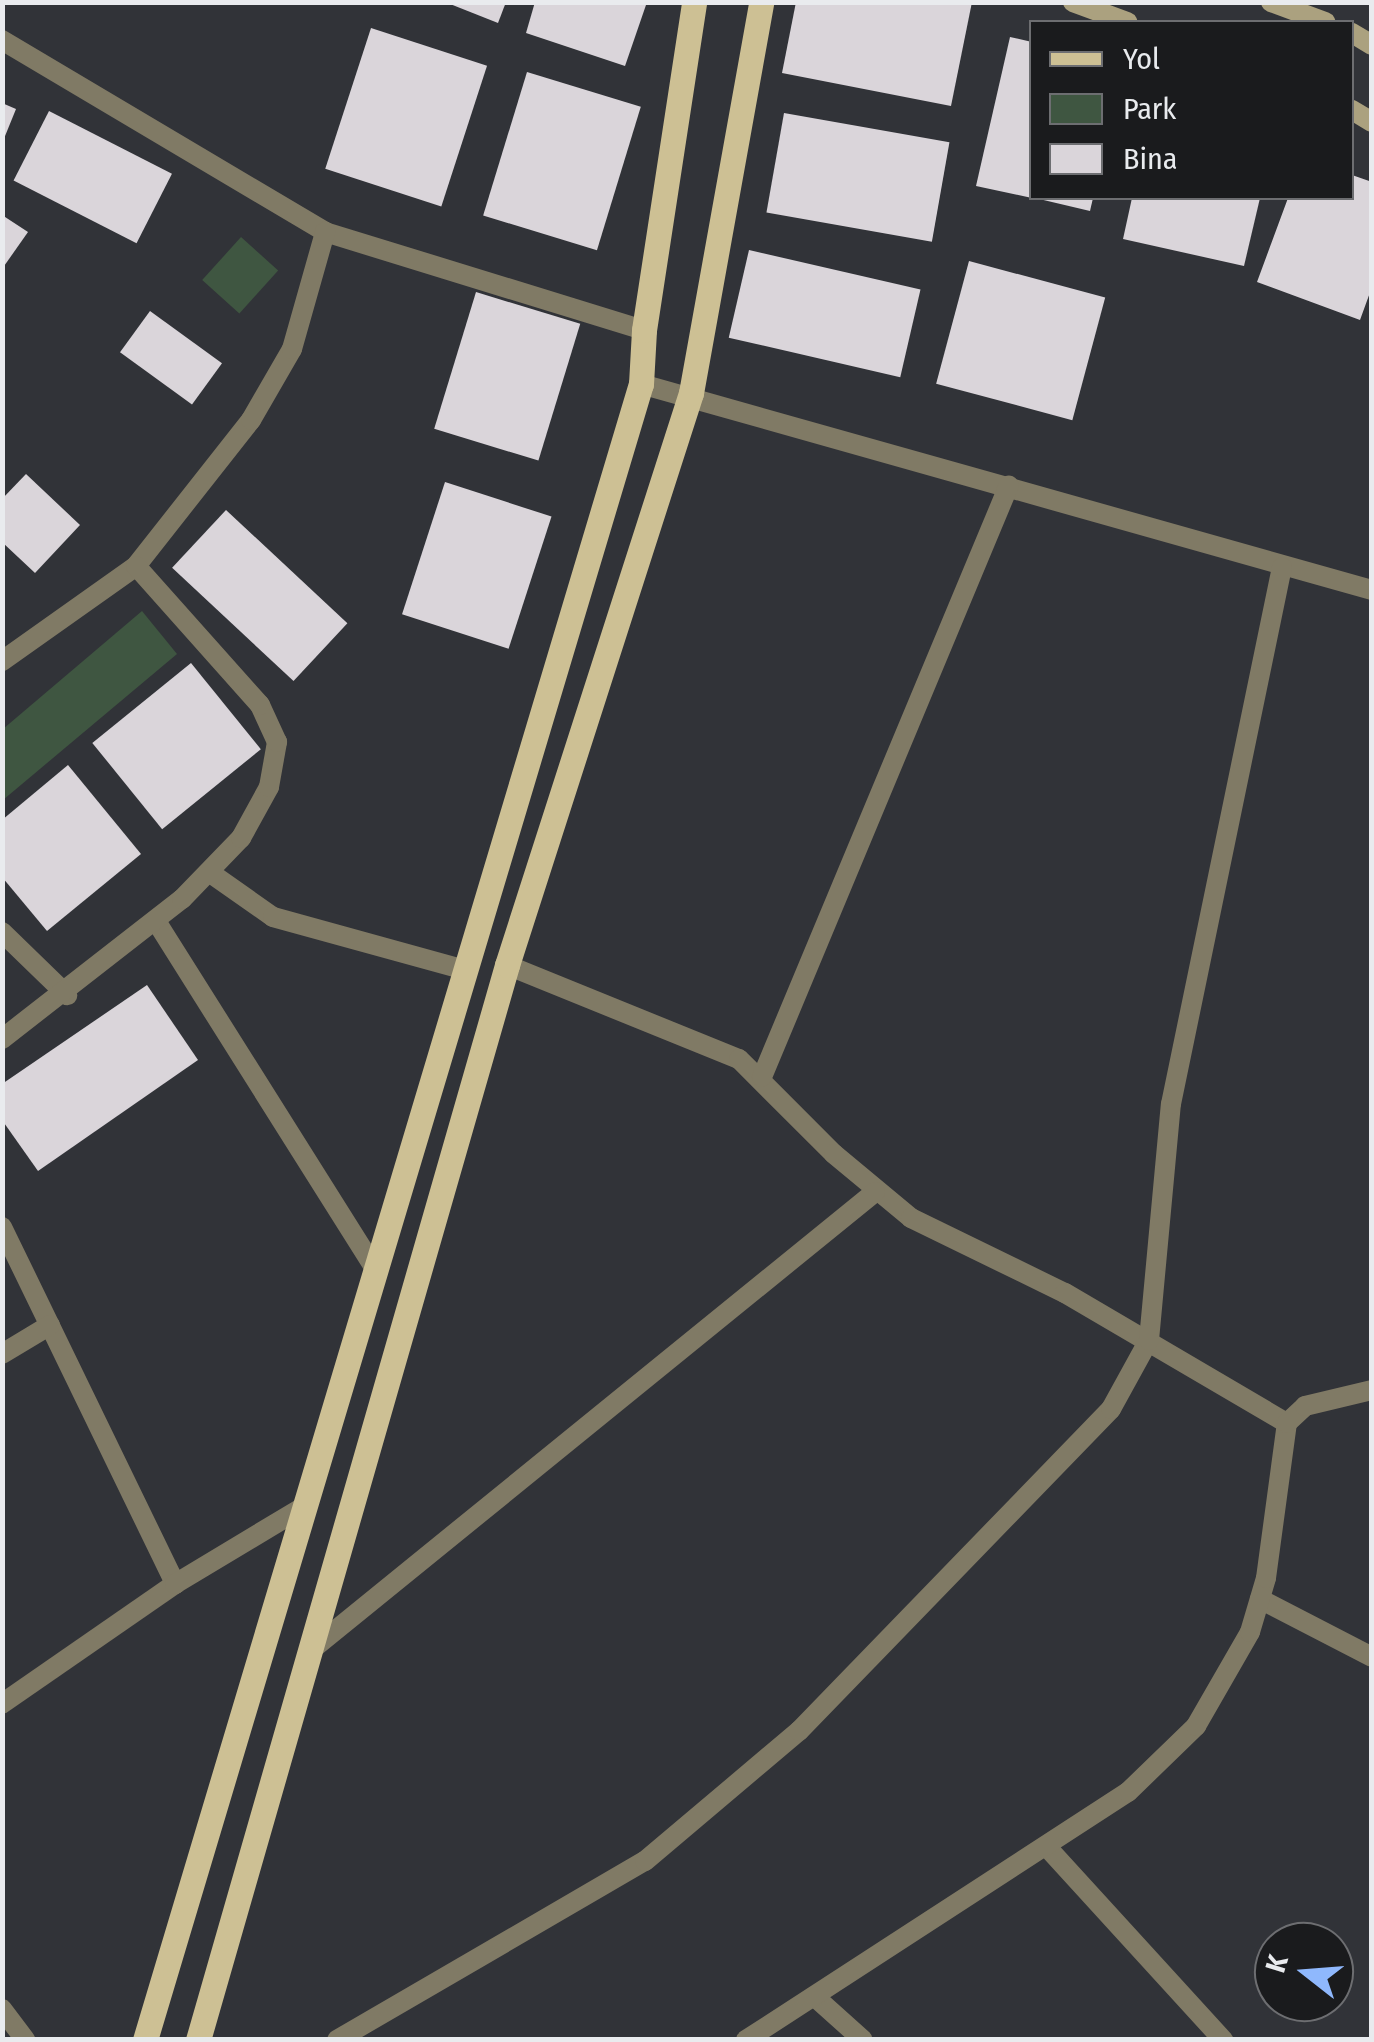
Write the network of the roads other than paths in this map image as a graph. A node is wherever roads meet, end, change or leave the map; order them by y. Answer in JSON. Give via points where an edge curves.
{"nodes":[{"id":1,"x":694,"y":2,"type":"edge"},
{"id":2,"x":761,"y":2,"type":"edge"},
{"id":3,"x":1073,"y":2,"type":"edge"},
{"id":4,"x":1271,"y":2,"type":"edge"},
{"id":5,"x":1122,"y":20,"type":"edge"},
{"id":6,"x":1320,"y":20,"type":"edge"},
{"id":7,"x":2,"y":40,"type":"edge"},
{"id":8,"x":326,"y":232,"type":"junction"},
{"id":9,"x":644,"y":330,"type":"junction"},
{"id":10,"x":641,"y":384,"type":"junction"},
{"id":11,"x":691,"y":393,"type":"junction"},
{"id":12,"x":1009,"y":485,"type":"junction"},
{"id":13,"x":136,"y":566,"type":"junction"},
{"id":14,"x":1282,"y":567,"type":"junction"},
{"id":15,"x":1372,"y":590,"type":"edge"},
{"id":16,"x":2,"y":661,"type":"edge"},
{"id":17,"x":208,"y":872,"type":"junction"},
{"id":18,"x":156,"y":921,"type":"junction"},
{"id":19,"x":2,"y":932,"type":"edge"},
{"id":20,"x":507,"y":965,"type":"junction"},
{"id":21,"x":465,"y":970,"type":"junction"},
{"id":22,"x":66,"y":995,"type":"junction"},
{"id":23,"x":2,"y":1039,"type":"edge"},
{"id":24,"x":762,"y":1078,"type":"junction"},
{"id":25,"x":875,"y":1192,"type":"junction"},
{"id":26,"x":2,"y":1228,"type":"edge"},
{"id":27,"x":376,"y":1270,"type":"junction"},
{"id":28,"x":50,"y":1324,"type":"junction"},
{"id":29,"x":1149,"y":1340,"type":"junction"},
{"id":30,"x":2,"y":1354,"type":"edge"},
{"id":31,"x":1372,"y":1390,"type":"edge"},
{"id":32,"x":1287,"y":1423,"type":"junction"},
{"id":33,"x":304,"y":1507,"type":"junction"},
{"id":34,"x":176,"y":1584,"type":"junction"},
{"id":35,"x":1260,"y":1599,"type":"junction"},
{"id":36,"x":310,"y":1651,"type":"junction"},
{"id":37,"x":1372,"y":1657,"type":"edge"},
{"id":38,"x":2,"y":1704,"type":"edge"},
{"id":39,"x":1046,"y":1846,"type":"junction"},
{"id":40,"x":815,"y":1996,"type":"junction"},
{"id":41,"x":2,"y":2010,"type":"edge"},
{"id":42,"x":25,"y":2040,"type":"edge"},
{"id":43,"x":145,"y":2040,"type":"edge"},
{"id":44,"x":198,"y":2040,"type":"edge"},
{"id":45,"x":336,"y":2040,"type":"edge"},
{"id":46,"x":746,"y":2040,"type":"edge"},
{"id":47,"x":863,"y":2040,"type":"edge"},
{"id":48,"x":1223,"y":2040,"type":"edge"}],
"edges":[{"from":1,"to":9,"type":"main road"},
{"from":2,"to":11,"type":"main road"},
{"from":3,"to":5,"type":"main road"},
{"from":4,"to":6,"type":"main road"},
{"from":7,"to":8,"type":"street"},
{"from":8,"to":9,"type":"street"},
{"from":8,"to":13,"type":"street","via":[[292,349],[251,420]]},
{"from":9,"to":10,"type":"main road"},
{"from":10,"to":11,"type":"street"},
{"from":10,"to":21,"type":"main road"},
{"from":11,"to":12,"type":"street"},
{"from":11,"to":20,"type":"main road"},
{"from":12,"to":14,"type":"street"},
{"from":12,"to":24,"type":"street"},
{"from":13,"to":16,"type":"street"},
{"from":13,"to":17,"type":"street","via":[[260,706],[277,742],[269,786],[241,838]]},
{"from":14,"to":15,"type":"street"},
{"from":14,"to":29,"type":"street","via":[[1170,1104]]},
{"from":17,"to":18,"type":"street"},
{"from":17,"to":21,"type":"street","via":[[272,917]]},
{"from":18,"to":22,"type":"street"},
{"from":18,"to":27,"type":"street"},
{"from":19,"to":22,"type":"street"},
{"from":20,"to":24,"type":"street","via":[[740,1059]]},
{"from":20,"to":36,"type":"main road"},
{"from":21,"to":27,"type":"main road"},
{"from":22,"to":23,"type":"street"},
{"from":24,"to":25,"type":"street"},
{"from":25,"to":29,"type":"street","via":[[911,1218]]},
{"from":25,"to":36,"type":"street"},
{"from":26,"to":28,"type":"street"},
{"from":27,"to":33,"type":"main road"},
{"from":28,"to":30,"type":"street"},
{"from":28,"to":34,"type":"street"},
{"from":29,"to":32,"type":"street"},
{"from":29,"to":45,"type":"street","via":[[1110,1408],[1064,1462],[799,1731],[644,1861]]},
{"from":31,"to":32,"type":"street","via":[[1305,1406]]},
{"from":32,"to":35,"type":"street"},
{"from":33,"to":34,"type":"street"},
{"from":33,"to":43,"type":"main road"},
{"from":34,"to":38,"type":"street"},
{"from":35,"to":37,"type":"street"},
{"from":35,"to":39,"type":"street","via":[[1250,1632],[1196,1726],[1128,1792]]},
{"from":36,"to":44,"type":"main road"},
{"from":39,"to":40,"type":"street"},
{"from":39,"to":48,"type":"street"},
{"from":40,"to":46,"type":"street"},
{"from":40,"to":47,"type":"street"},
{"from":41,"to":42,"type":"street"}]}
